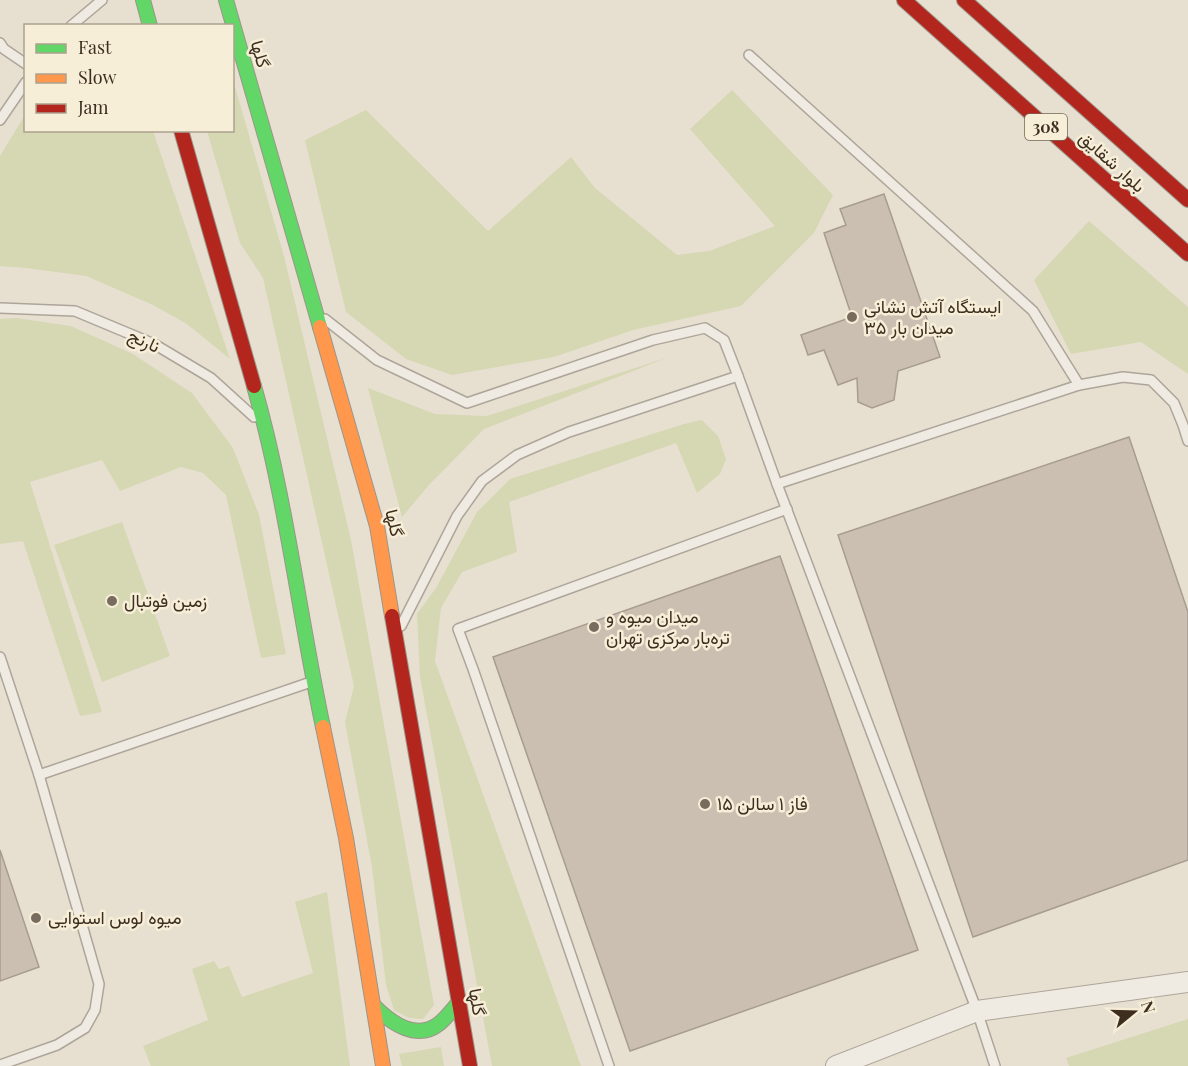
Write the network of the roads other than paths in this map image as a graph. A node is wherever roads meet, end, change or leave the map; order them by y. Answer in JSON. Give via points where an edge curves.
{"nodes":[{"id":1,"x":102,"y":0,"type":"edge"},
{"id":2,"x":143,"y":0,"type":"edge"},
{"id":3,"x":226,"y":0,"type":"edge"},
{"id":4,"x":904,"y":0,"type":"edge"},
{"id":5,"x":964,"y":0,"type":"edge"},
{"id":6,"x":73,"y":24,"type":"edge"},
{"id":7,"x":149,"y":24,"type":"edge"},
{"id":8,"x":233,"y":24,"type":"edge"},
{"id":9,"x":234,"y":28,"type":"edge"},
{"id":10,"x":0,"y":43,"type":"edge"},
{"id":11,"x":749,"y":55,"type":"dead end"},
{"id":12,"x":24,"y":63,"type":"edge"},
{"id":13,"x":24,"y":85,"type":"edge"},
{"id":14,"x":0,"y":120,"type":"edge"},
{"id":15,"x":181,"y":132,"type":"edge"},
{"id":16,"x":1188,"y":200,"type":"edge"},
{"id":17,"x":1188,"y":254,"type":"edge"},
{"id":18,"x":0,"y":308,"type":"edge"},
{"id":19,"x":315,"y":311,"type":"junction"},
{"id":20,"x":738,"y":376,"type":"junction"},
{"id":21,"x":1079,"y":385,"type":"junction"},
{"id":22,"x":266,"y":428,"type":"junction"},
{"id":23,"x":1188,"y":441,"type":"edge"},
{"id":24,"x":777,"y":484,"type":"junction"},
{"id":25,"x":787,"y":509,"type":"junction"},
{"id":26,"x":396,"y":636,"type":"junction"},
{"id":27,"x":0,"y":657,"type":"edge"},
{"id":28,"x":313,"y":681,"type":"junction"},
{"id":29,"x":39,"y":775,"type":"junction"},
{"id":30,"x":1188,"y":982,"type":"edge"},
{"id":31,"x":459,"y":1002,"type":"junction"},
{"id":32,"x":374,"y":1006,"type":"junction"},
{"id":33,"x":977,"y":1011,"type":"junction"},
{"id":34,"x":0,"y":1065,"type":"edge"},
{"id":35,"x":383,"y":1066,"type":"edge"},
{"id":36,"x":471,"y":1066,"type":"edge"},
{"id":37,"x":609,"y":1066,"type":"edge"},
{"id":38,"x":836,"y":1066,"type":"edge"},
{"id":39,"x":995,"y":1066,"type":"edge"}],
"edges":[{"from":1,"to":6,"type":"lane"},
{"from":2,"to":7,"type":"street"},
{"from":3,"to":8,"type":"street","name":"گلها"},
{"from":4,"to":17,"type":"street","name":"بلوار شقایق","number":"308"},
{"from":5,"to":16,"type":"street","name":"بلوار شقایق","number":"308"},
{"from":9,"to":19,"type":"street","name":"گلها"},
{"from":10,"to":12,"type":"lane"},
{"from":11,"to":21,"type":"lane","via":[[1033,311]]},
{"from":13,"to":14,"type":"lane"},
{"from":15,"to":22,"type":"street"},
{"from":18,"to":22,"type":"lane","name":"نارنج","via":[[75,311],[154,344],[212,378]]},
{"from":19,"to":20,"type":"lane","via":[[377,360],[467,403],[653,340],[705,328],[724,340]]},
{"from":19,"to":26,"type":"street","name":"گلها","via":[[377,526]]},
{"from":20,"to":24,"type":"lane"},
{"from":20,"to":26,"type":"lane","via":[[569,432],[517,455],[482,481],[457,516]]},
{"from":21,"to":23,"type":"lane","via":[[1123,377],[1150,380],[1174,403]]},
{"from":21,"to":24,"type":"lane"},
{"from":22,"to":28,"type":"street"},
{"from":24,"to":25,"type":"lane"},
{"from":25,"to":33,"type":"lane"},
{"from":25,"to":37,"type":"lane","via":[[458,629]]},
{"from":26,"to":31,"type":"street","name":"گلها"},
{"from":27,"to":29,"type":"lane"},
{"from":28,"to":29,"type":"lane"},
{"from":28,"to":32,"type":"street","via":[[346,838]]},
{"from":29,"to":34,"type":"lane","via":[[99,984],[95,1010],[85,1028],[57,1045]]},
{"from":30,"to":33,"type":"street"},
{"from":31,"to":32,"type":"street","via":[[438,1025],[413,1031],[401,1029]]},
{"from":31,"to":36,"type":"street","name":"گلها"},
{"from":32,"to":35,"type":"street"},
{"from":33,"to":38,"type":"street"},
{"from":33,"to":39,"type":"lane"}]}
